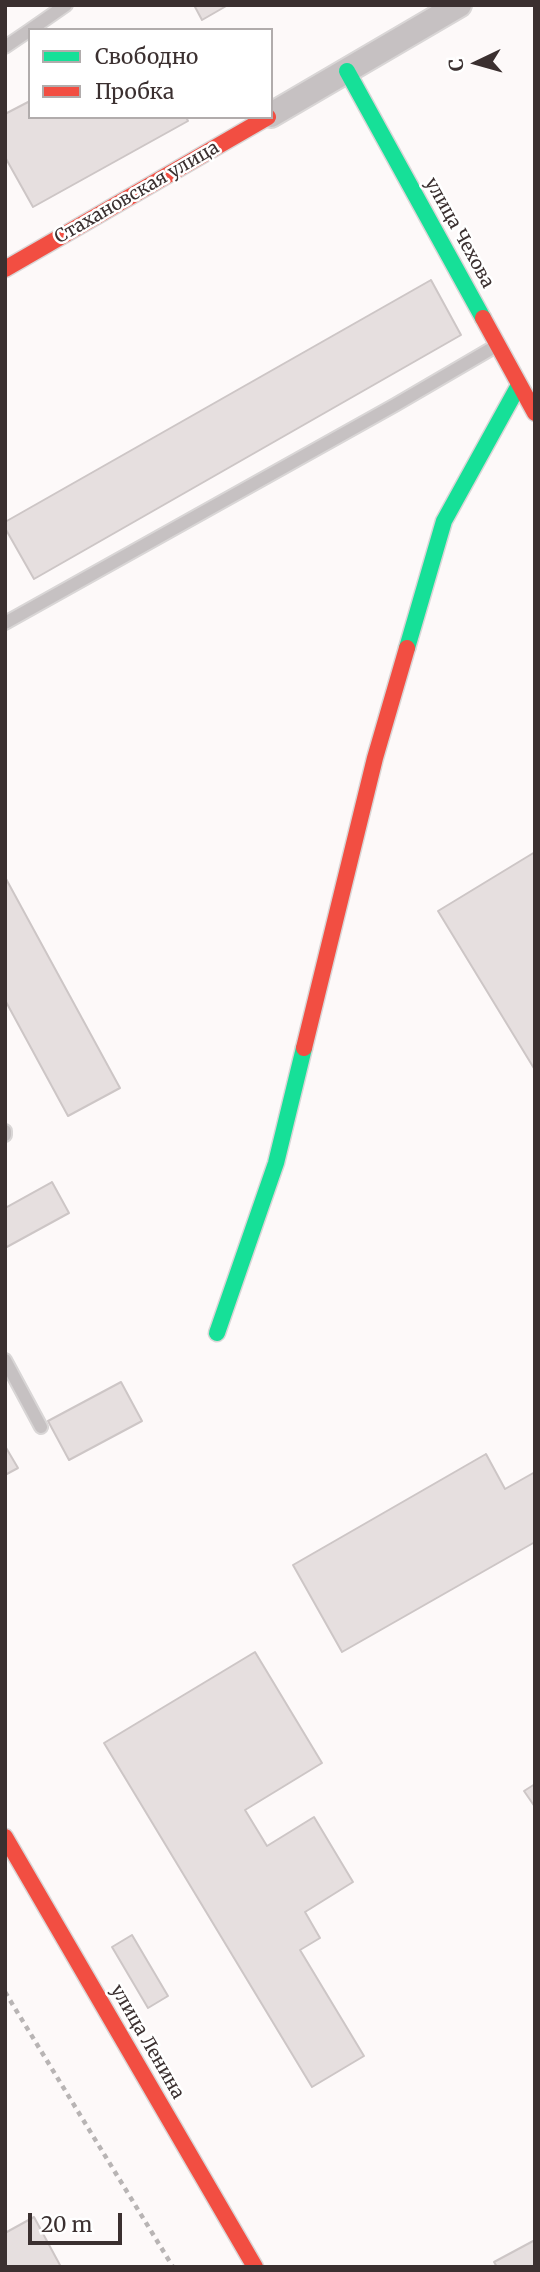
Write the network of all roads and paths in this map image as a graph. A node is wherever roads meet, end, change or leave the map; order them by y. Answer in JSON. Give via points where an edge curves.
{"nodes":[{"id":1,"x":66,"y":5,"type":"edge"},
{"id":2,"x":459,"y":5,"type":"edge"},
{"id":3,"x":33,"y":28,"type":"edge"},
{"id":4,"x":28,"y":31,"type":"edge"},
{"id":5,"x":5,"y":47,"type":"edge"},
{"id":6,"x":347,"y":71,"type":"junction"},
{"id":7,"x":273,"y":114,"type":"edge"},
{"id":8,"x":265,"y":119,"type":"edge"},
{"id":9,"x":5,"y":269,"type":"edge"},
{"id":10,"x":498,"y":344,"type":"junction"},
{"id":11,"x":519,"y":384,"type":"junction"},
{"id":12,"x":535,"y":413,"type":"edge"},
{"id":13,"x":5,"y":623,"type":"edge"},
{"id":14,"x":217,"y":1333,"type":"dead end"},
{"id":15,"x":5,"y":1360,"type":"edge"},
{"id":16,"x":41,"y":1427,"type":"dead end"},
{"id":17,"x":5,"y":1837,"type":"edge"},
{"id":18,"x":5,"y":1992,"type":"edge"},
{"id":19,"x":173,"y":2267,"type":"edge"},
{"id":20,"x":256,"y":2267,"type":"edge"}],
"edges":[{"from":1,"to":3,"type":"lane"},
{"from":2,"to":6,"type":"street","name":"Стахановская улица"},
{"from":4,"to":5,"type":"lane"},
{"from":6,"to":7,"type":"street","name":"Стахановская улица"},
{"from":6,"to":10,"type":"street","name":"улица Чехова"},
{"from":8,"to":9,"type":"street","name":"Стахановская улица"},
{"from":10,"to":11,"type":"street","name":"улица Чехова"},
{"from":10,"to":13,"type":"lane"},
{"from":11,"to":12,"type":"street","name":"улица Чехова"},
{"from":11,"to":14,"type":"street","via":[[444,521],[375,758],[276,1163]]},
{"from":15,"to":16,"type":"lane"},
{"from":17,"to":20,"type":"street","name":"улица Ленина"},
{"from":18,"to":19,"type":"path"}]}
